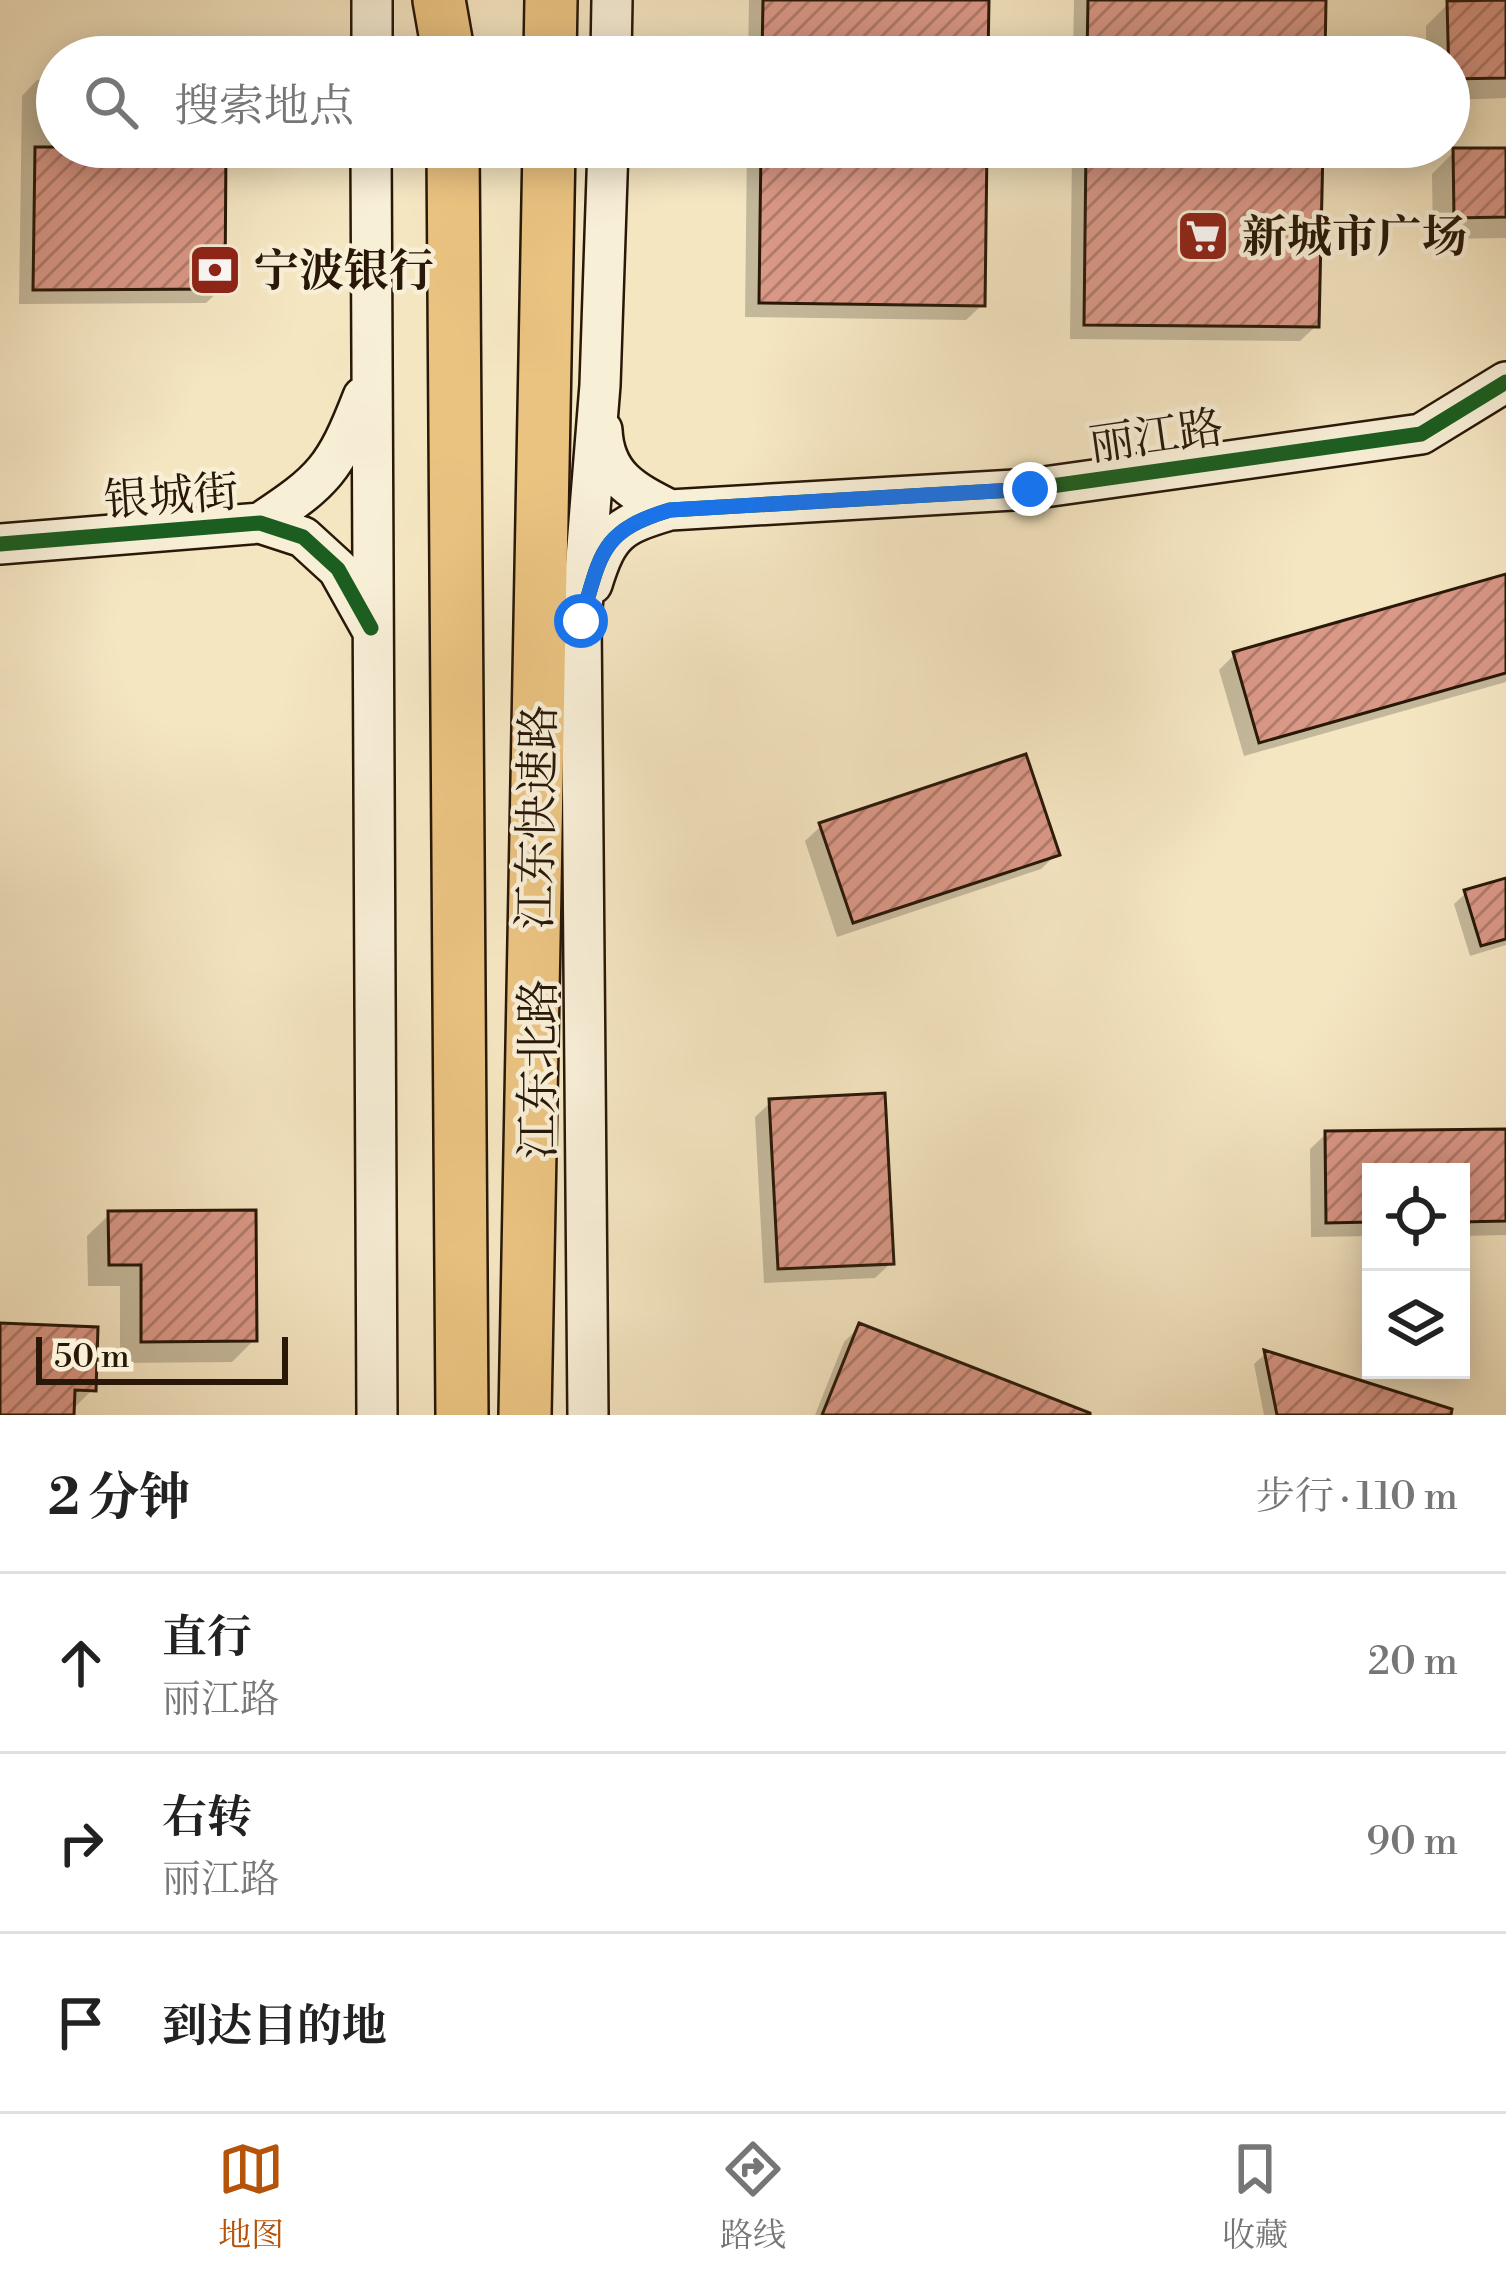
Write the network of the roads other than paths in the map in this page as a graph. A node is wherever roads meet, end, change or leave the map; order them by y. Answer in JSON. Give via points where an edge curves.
{"nodes":[{"id":1,"x":372,"y":0,"type":"edge"},
{"id":2,"x":439,"y":0,"type":"edge"},
{"id":3,"x":453,"y":0,"type":"edge"},
{"id":4,"x":551,"y":0,"type":"edge"},
{"id":5,"x":612,"y":0,"type":"edge"},
{"id":6,"x":372,"y":36,"type":"edge"},
{"id":7,"x":447,"y":36,"type":"edge"},
{"id":8,"x":452,"y":36,"type":"edge"},
{"id":9,"x":550,"y":36,"type":"edge"},
{"id":10,"x":611,"y":36,"type":"edge"},
{"id":11,"x":371,"y":168,"type":"edge"},
{"id":12,"x":453,"y":168,"type":"edge"},
{"id":13,"x":549,"y":168,"type":"edge"},
{"id":14,"x":607,"y":168,"type":"edge"},
{"id":15,"x":370,"y":380,"type":"junction"},
{"id":16,"x":1506,"y":382,"type":"edge"},
{"id":17,"x":600,"y":385,"type":"junction"},
{"id":18,"x":670,"y":510,"type":"junction"},
{"id":19,"x":260,"y":523,"type":"junction"},
{"id":20,"x":0,"y":544,"type":"edge"},
{"id":21,"x":581,"y":621,"type":"junction"},
{"id":22,"x":371,"y":628,"type":"junction"},
{"id":23,"x":377,"y":1415,"type":"edge"},
{"id":24,"x":462,"y":1415,"type":"edge"},
{"id":25,"x":526,"y":1415,"type":"edge"},
{"id":26,"x":588,"y":1415,"type":"edge"}],
"edges":[{"from":1,"to":6,"type":"main road"},
{"from":2,"to":7,"type":"highway"},
{"from":3,"to":8,"type":"highway"},
{"from":4,"to":9,"type":"highway"},
{"from":5,"to":10,"type":"main road"},
{"from":11,"to":15,"type":"main road"},
{"from":12,"to":24,"type":"highway","name":"江东快速路"},
{"from":13,"to":25,"type":"highway","name":"江东快速路"},
{"from":14,"to":17,"type":"main road","name":"江东北路"},
{"from":15,"to":19,"type":"main road","name":"银城街","via":[[338,459],[313,488]]},
{"from":15,"to":22,"type":"main road"},
{"from":16,"to":18,"type":"main road","name":"丽江路","via":[[1421,434],[1030,489]]},
{"from":17,"to":18,"type":"main road","via":[[603,454],[626,488]]},
{"from":17,"to":21,"type":"main road","name":"江东北路"},
{"from":18,"to":21,"type":"main road","name":"丽江路","via":[[631,521],[604,544]]},
{"from":19,"to":20,"type":"main road","name":"银城街"},
{"from":19,"to":22,"type":"main road","name":"银城街","via":[[303,537],[338,569]]},
{"from":21,"to":26,"type":"main road","name":"江东北路"},
{"from":22,"to":23,"type":"main road"}]}
